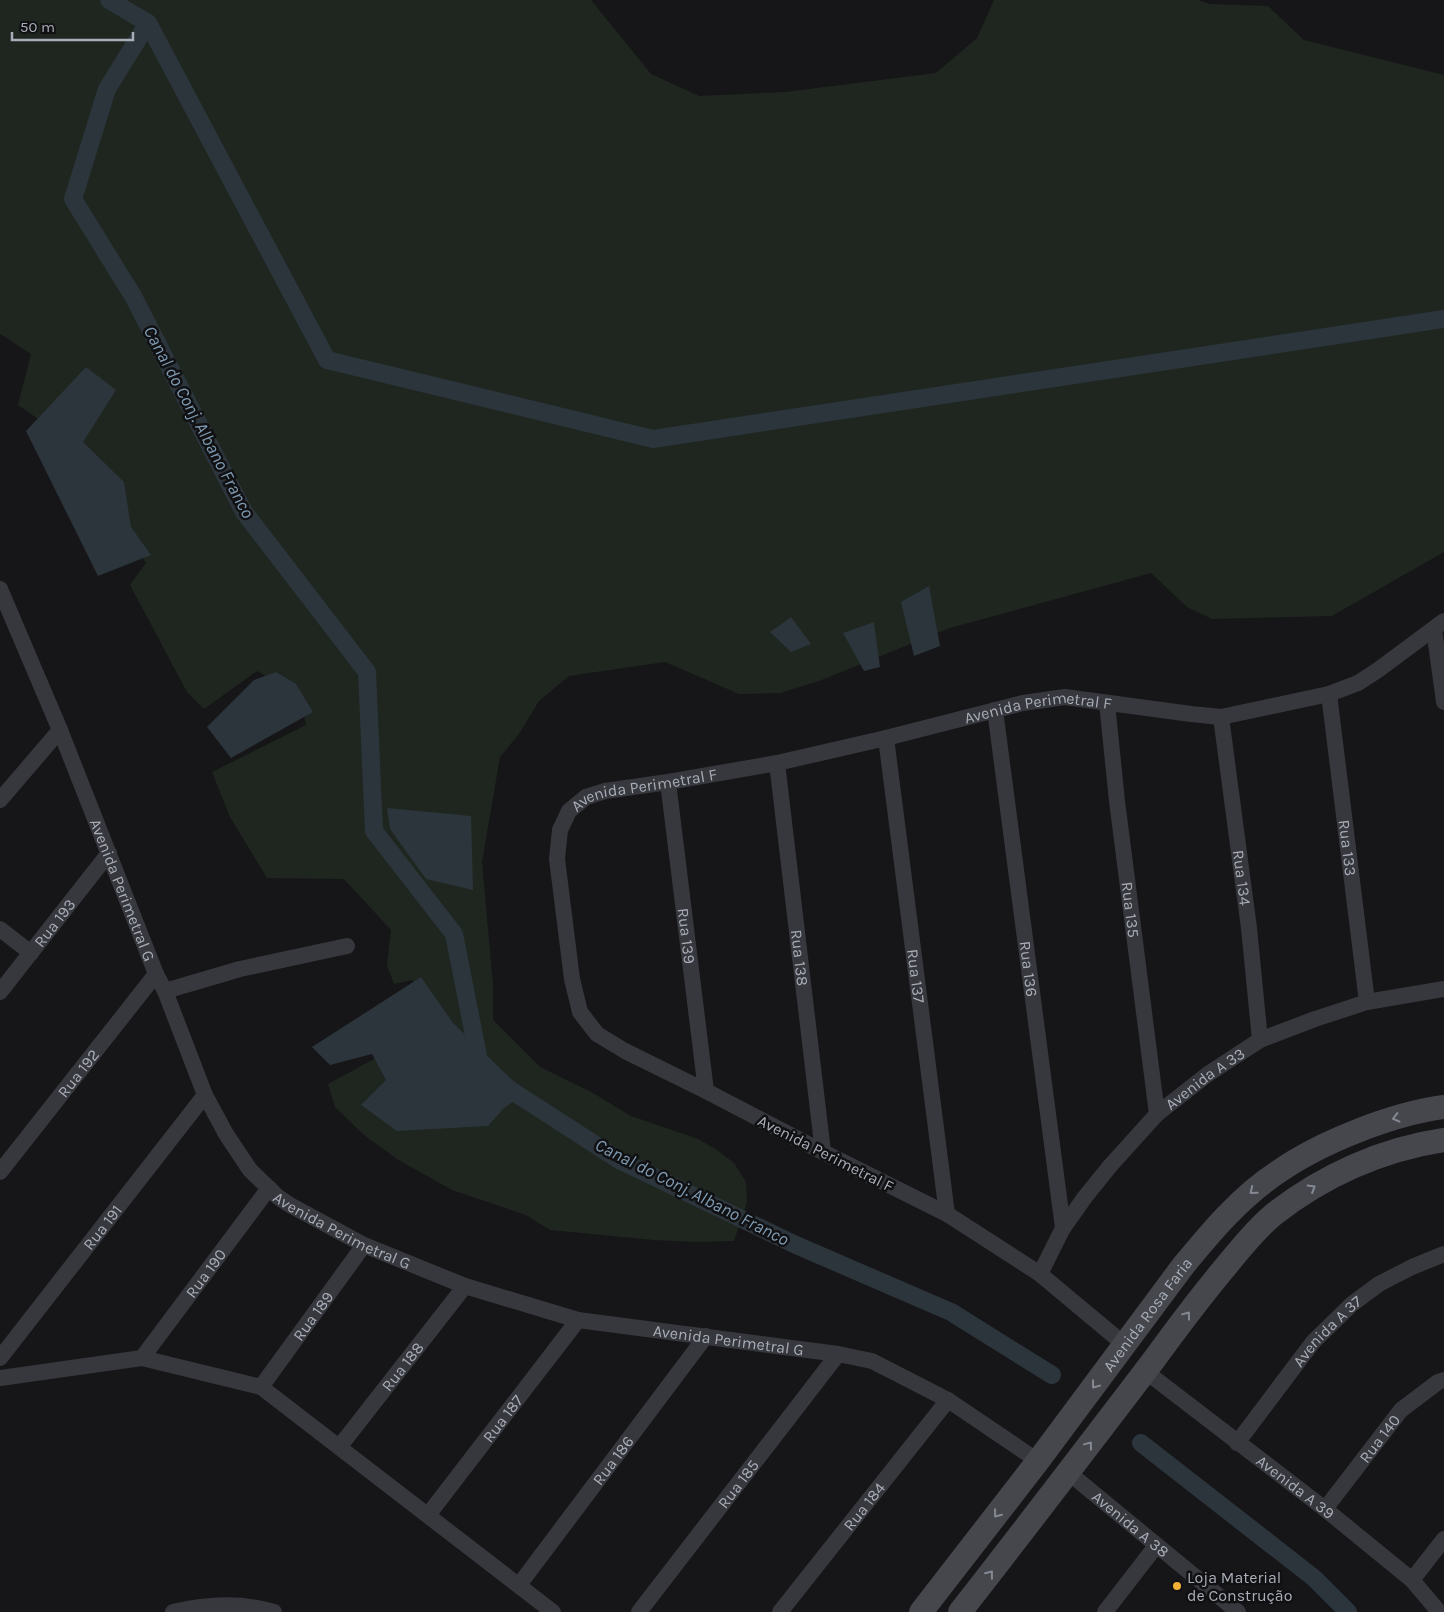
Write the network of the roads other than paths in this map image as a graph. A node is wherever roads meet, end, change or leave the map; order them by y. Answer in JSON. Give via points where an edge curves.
{"nodes":[{"id":1,"x":0,"y":589,"type":"edge"},
{"id":2,"x":4,"y":617,"type":"edge"},
{"id":3,"x":1439,"y":625,"type":"edge"},
{"id":4,"x":1329,"y":694,"type":"junction"},
{"id":5,"x":1444,"y":702,"type":"edge"},
{"id":6,"x":1107,"y":703,"type":"junction"},
{"id":7,"x":995,"y":710,"type":"junction"},
{"id":8,"x":1221,"y":717,"type":"junction"},
{"id":9,"x":60,"y":730,"type":"junction"},
{"id":10,"x":886,"y":738,"type":"junction"},
{"id":11,"x":777,"y":763,"type":"junction"},
{"id":12,"x":668,"y":782,"type":"junction"},
{"id":13,"x":0,"y":800,"type":"edge"},
{"id":14,"x":108,"y":853,"type":"junction"},
{"id":15,"x":0,"y":929,"type":"edge"},
{"id":16,"x":347,"y":946,"type":"dead end"},
{"id":17,"x":31,"y":952,"type":"junction"},
{"id":18,"x":156,"y":974,"type":"junction"},
{"id":19,"x":1444,"y":989,"type":"edge"},
{"id":20,"x":165,"y":991,"type":"junction"},
{"id":21,"x":0,"y":992,"type":"edge"},
{"id":22,"x":1367,"y":1002,"type":"junction"},
{"id":23,"x":1260,"y":1040,"type":"junction"},
{"id":24,"x":706,"y":1091,"type":"junction"},
{"id":25,"x":205,"y":1095,"type":"junction"},
{"id":26,"x":1444,"y":1107,"type":"edge"},
{"id":27,"x":1157,"y":1114,"type":"junction"},
{"id":28,"x":1444,"y":1140,"type":"edge"},
{"id":29,"x":823,"y":1152,"type":"junction"},
{"id":30,"x":0,"y":1172,"type":"edge"},
{"id":31,"x":269,"y":1188,"type":"junction"},
{"id":32,"x":947,"y":1214,"type":"junction"},
{"id":33,"x":1063,"y":1228,"type":"junction"},
{"id":34,"x":364,"y":1245,"type":"junction"},
{"id":35,"x":1444,"y":1254,"type":"edge"},
{"id":36,"x":1183,"y":1266,"type":"junction"},
{"id":37,"x":1040,"y":1274,"type":"junction"},
{"id":38,"x":465,"y":1286,"type":"junction"},
{"id":39,"x":1210,"y":1286,"type":"junction"},
{"id":40,"x":578,"y":1320,"type":"junction"},
{"id":41,"x":706,"y":1336,"type":"junction"},
{"id":42,"x":1124,"y":1346,"type":"junction"},
{"id":43,"x":838,"y":1354,"type":"junction"},
{"id":44,"x":0,"y":1358,"type":"edge"},
{"id":45,"x":142,"y":1358,"type":"junction"},
{"id":46,"x":1145,"y":1370,"type":"junction"},
{"id":47,"x":0,"y":1378,"type":"edge"},
{"id":48,"x":1444,"y":1380,"type":"edge"},
{"id":49,"x":261,"y":1387,"type":"junction"},
{"id":50,"x":948,"y":1400,"type":"junction"},
{"id":51,"x":1237,"y":1443,"type":"junction"},
{"id":52,"x":340,"y":1446,"type":"junction"},
{"id":53,"x":1038,"y":1461,"type":"junction"},
{"id":54,"x":1069,"y":1473,"type":"junction"},
{"id":55,"x":1325,"y":1509,"type":"junction"},
{"id":56,"x":428,"y":1515,"type":"junction"},
{"id":57,"x":1444,"y":1539,"type":"edge"},
{"id":58,"x":1156,"y":1546,"type":"junction"},
{"id":59,"x":1412,"y":1580,"type":"junction"},
{"id":60,"x":519,"y":1585,"type":"junction"},
{"id":61,"x":266,"y":1611,"type":"edge"},
{"id":62,"x":173,"y":1612,"type":"edge"},
{"id":63,"x":553,"y":1612,"type":"edge"},
{"id":64,"x":638,"y":1612,"type":"edge"},
{"id":65,"x":780,"y":1612,"type":"edge"},
{"id":66,"x":921,"y":1612,"type":"edge"},
{"id":67,"x":960,"y":1612,"type":"edge"},
{"id":68,"x":1105,"y":1612,"type":"edge"},
{"id":69,"x":1238,"y":1612,"type":"edge"},
{"id":70,"x":1439,"y":1612,"type":"edge"}],
"edges":[{"from":1,"to":2,"type":"street","name":"Avenida Perimetral G"},
{"from":2,"to":9,"type":"street","name":"Avenida Perimetral G"},
{"from":3,"to":4,"type":"street","name":"Avenida Perimetral F","via":[[1358,683]]},
{"from":3,"to":5,"type":"street"},
{"from":4,"to":8,"type":"street","name":"Avenida Perimetral F"},
{"from":4,"to":22,"type":"street","name":"Rua 133"},
{"from":6,"to":7,"type":"street","name":"Avenida Perimetral F","via":[[1065,697]]},
{"from":6,"to":8,"type":"street","name":"Avenida Perimetral F"},
{"from":6,"to":27,"type":"street","name":"Rua 135"},
{"from":7,"to":10,"type":"street","name":"Avenida Perimetral F"},
{"from":7,"to":33,"type":"street","name":"Rua 136"},
{"from":8,"to":23,"type":"street","name":"Rua 134","via":[[1249,928]]},
{"from":9,"to":13,"type":"street"},
{"from":9,"to":14,"type":"street","name":"Avenida Perimetral G"},
{"from":10,"to":11,"type":"street","name":"Avenida Perimetral F"},
{"from":10,"to":32,"type":"street","name":"Rua 137"},
{"from":11,"to":12,"type":"street","name":"Avenida Perimetral F"},
{"from":11,"to":29,"type":"street","name":"Rua 138"},
{"from":12,"to":24,"type":"street","name":"Rua 139"},
{"from":12,"to":24,"type":"street","name":"Avenida Perimetral F","via":[[605,791],[586,797],[569,811],[560,830],[557,859],[564,922],[580,1012],[596,1034]]},
{"from":14,"to":17,"type":"street","name":"Rua 193"},
{"from":14,"to":18,"type":"street","name":"Avenida Perimetral G"},
{"from":15,"to":17,"type":"street"},
{"from":16,"to":20,"type":"street","via":[[240,969]]},
{"from":17,"to":21,"type":"street","name":"Rua 193"},
{"from":18,"to":20,"type":"street","name":"Avenida Perimetral G"},
{"from":18,"to":30,"type":"street","name":"Rua 192"},
{"from":19,"to":22,"type":"street","name":"Avenida A 33"},
{"from":20,"to":25,"type":"street","name":"Avenida Perimetral G"},
{"from":22,"to":23,"type":"street","name":"Avenida A 33"},
{"from":23,"to":27,"type":"street","name":"Avenida A 33","via":[[1208,1074]]},
{"from":24,"to":29,"type":"street","name":"Avenida Perimetral F"},
{"from":25,"to":31,"type":"street","name":"Avenida Perimetral G","via":[[250,1170]]},
{"from":25,"to":44,"type":"street","name":"Rua 191"},
{"from":26,"to":36,"type":"street","name":"Avenida Rosa Faria","one_way":true,"via":[[1388,1119],[1324,1146],[1278,1172],[1246,1197]]},
{"from":27,"to":33,"type":"street","name":"Avenida A 33","via":[[1110,1166]]},
{"from":39,"to":28,"type":"street","name":"Avenida Rosa Faria","one_way":true,"via":[[1272,1217],[1301,1194],[1388,1153]]},
{"from":29,"to":32,"type":"street","name":"Avenida Perimetral F"},
{"from":31,"to":34,"type":"street","name":"Avenida Perimetral G","via":[[290,1205]]},
{"from":31,"to":45,"type":"street","name":"Rua 190"},
{"from":32,"to":37,"type":"street","name":"Avenida Perimetral F"},
{"from":33,"to":37,"type":"street","name":"Avenida A 33"},
{"from":34,"to":38,"type":"street","name":"Avenida Perimetral G"},
{"from":34,"to":49,"type":"street","name":"Rua 189"},
{"from":35,"to":51,"type":"street","name":"Avenida A 37","via":[[1379,1284],[1352,1304],[1312,1342]]},
{"from":36,"to":39,"type":"street"},
{"from":36,"to":42,"type":"street","name":"Avenida Rosa Faria"},
{"from":37,"to":42,"type":"street","name":"Avenida Perimetral F"},
{"from":38,"to":40,"type":"street","name":"Avenida Perimetral G"},
{"from":38,"to":52,"type":"street","name":"Rua 188"},
{"from":46,"to":39,"type":"street","name":"Avenida Rosa Faria","one_way":true},
{"from":40,"to":41,"type":"street","name":"Avenida Perimetral G"},
{"from":40,"to":56,"type":"street","name":"Rua 187"},
{"from":41,"to":43,"type":"street","name":"Avenida Perimetral G"},
{"from":41,"to":60,"type":"street","name":"Rua 186"},
{"from":42,"to":53,"type":"street","name":"Avenida Rosa Faria","one_way":true},
{"from":43,"to":50,"type":"street","name":"Avenida Perimetral G","via":[[872,1361]]},
{"from":43,"to":64,"type":"street","name":"Rua 185"},
{"from":45,"to":47,"type":"street"},
{"from":45,"to":49,"type":"street"},
{"from":46,"to":51,"type":"street","name":"Avenida A 39"},
{"from":54,"to":46,"type":"street","name":"Avenida Rosa Faria","one_way":true},
{"from":48,"to":55,"type":"street","name":"Rua 140","via":[[1401,1410]]},
{"from":49,"to":52,"type":"street"},
{"from":50,"to":53,"type":"street","name":"Avenida Perimetral G"},
{"from":50,"to":65,"type":"street","name":"Rua 184"},
{"from":51,"to":55,"type":"street","name":"Avenida A 39"},
{"from":52,"to":56,"type":"street"},
{"from":53,"to":66,"type":"street","name":"Avenida Rosa Faria","one_way":true},
{"from":54,"to":58,"type":"street","name":"Avenida A 38"},
{"from":67,"to":54,"type":"street","name":"Avenida Rosa Faria","one_way":true},
{"from":55,"to":59,"type":"street","name":"Avenida A 39"},
{"from":56,"to":60,"type":"street"},
{"from":57,"to":59,"type":"street"},
{"from":58,"to":68,"type":"street"},
{"from":58,"to":69,"type":"street","name":"Avenida A 38"},
{"from":59,"to":70,"type":"street","name":"Avenida A 39"},
{"from":60,"to":63,"type":"street"},
{"from":61,"to":62,"type":"street","via":[[232,1605],[198,1606]]}]}
